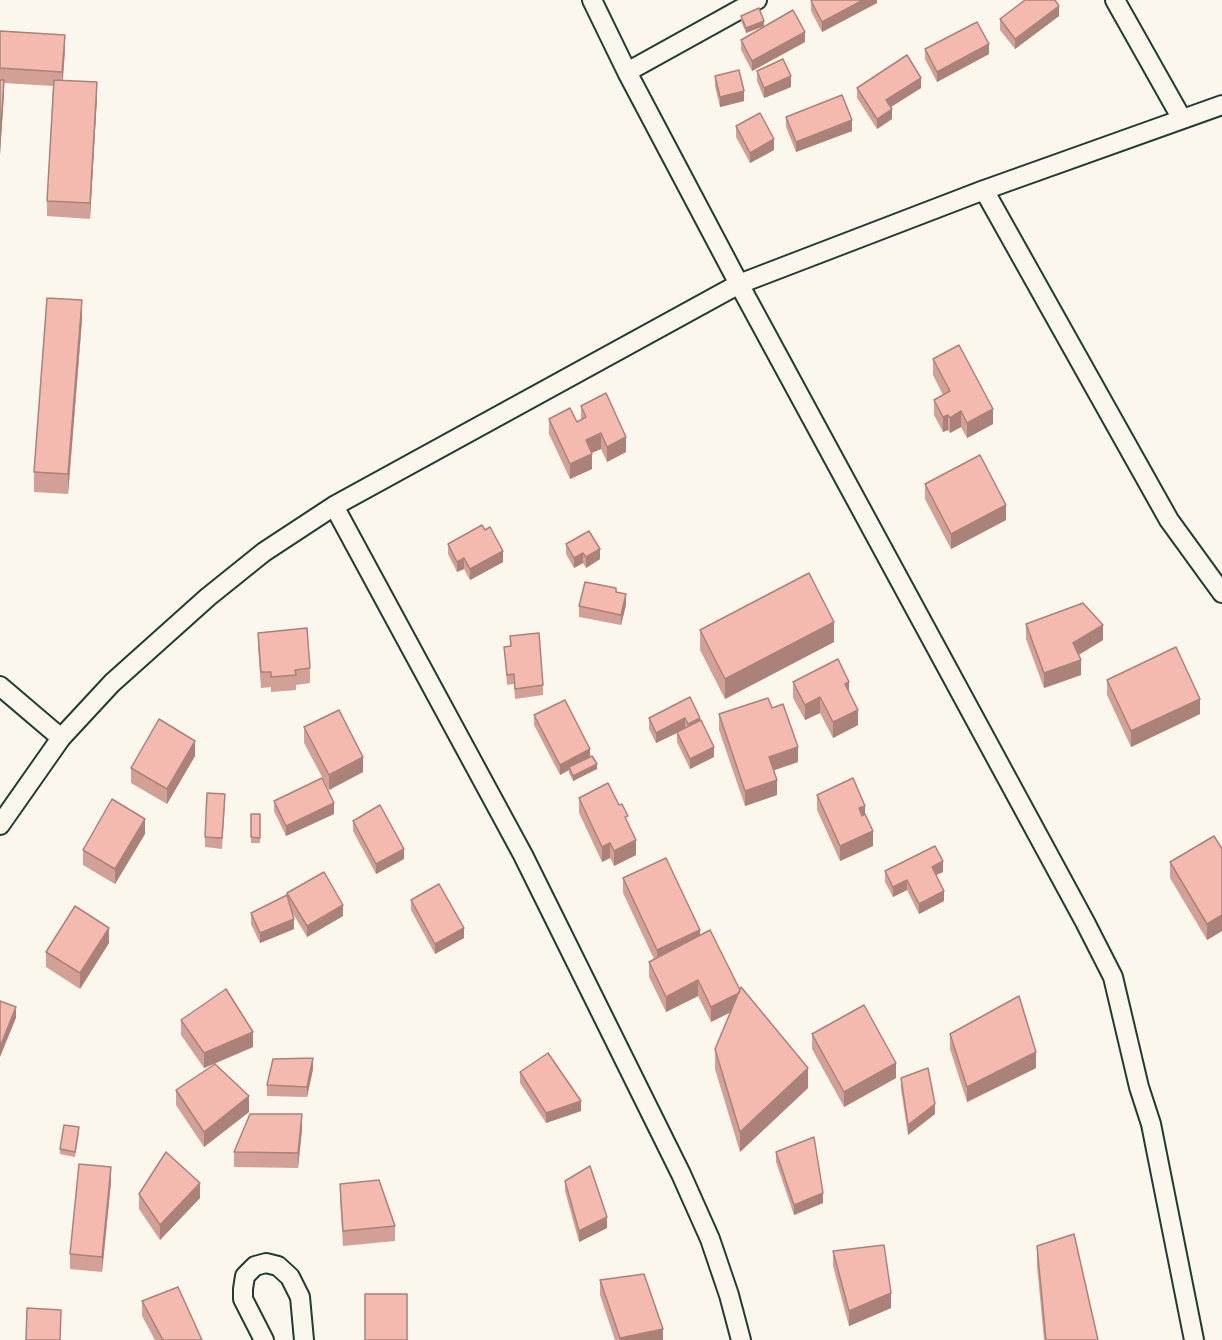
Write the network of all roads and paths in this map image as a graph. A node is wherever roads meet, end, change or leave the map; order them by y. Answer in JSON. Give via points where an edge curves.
{"nodes":[{"id":1,"x":592,"y":0,"type":"edge"},
{"id":2,"x":757,"y":0,"type":"edge"},
{"id":3,"x":1115,"y":0,"type":"edge"},
{"id":4,"x":627,"y":72,"type":"junction"},
{"id":5,"x":1222,"y":105,"type":"edge"},
{"id":6,"x":1182,"y":119,"type":"junction"},
{"id":7,"x":984,"y":190,"type":"junction"},
{"id":8,"x":739,"y":284,"type":"junction"},
{"id":9,"x":334,"y":506,"type":"junction"},
{"id":10,"x":1222,"y":592,"type":"edge"},
{"id":11,"x":0,"y":686,"type":"edge"},
{"id":12,"x":61,"y":738,"type":"junction"},
{"id":13,"x":0,"y":825,"type":"edge"},
{"id":14,"x":264,"y":1340,"type":"edge"},
{"id":15,"x":304,"y":1340,"type":"edge"},
{"id":16,"x":741,"y":1340,"type":"edge"},
{"id":17,"x":1194,"y":1340,"type":"edge"}],
"edges":[{"from":1,"to":4,"type":"street"},
{"from":2,"to":4,"type":"street"},
{"from":3,"to":6,"type":"street"},
{"from":4,"to":8,"type":"street"},
{"from":5,"to":6,"type":"street"},
{"from":6,"to":7,"type":"street"},
{"from":7,"to":8,"type":"street"},
{"from":7,"to":10,"type":"street","via":[[1169,520]]},
{"from":8,"to":9,"type":"street"},
{"from":8,"to":17,"type":"street","via":[[1113,977],[1151,1124]]},
{"from":9,"to":12,"type":"street","via":[[264,552],[208,597],[112,683]]},
{"from":9,"to":16,"type":"street","via":[[523,855],[681,1174],[710,1239]]},
{"from":11,"to":12,"type":"street"},
{"from":12,"to":13,"type":"street"},
{"from":14,"to":15,"type":"street","via":[[243,1299],[243,1289],[245,1276],[255,1266],[266,1263],[278,1266],[290,1277],[300,1297]]}]}
